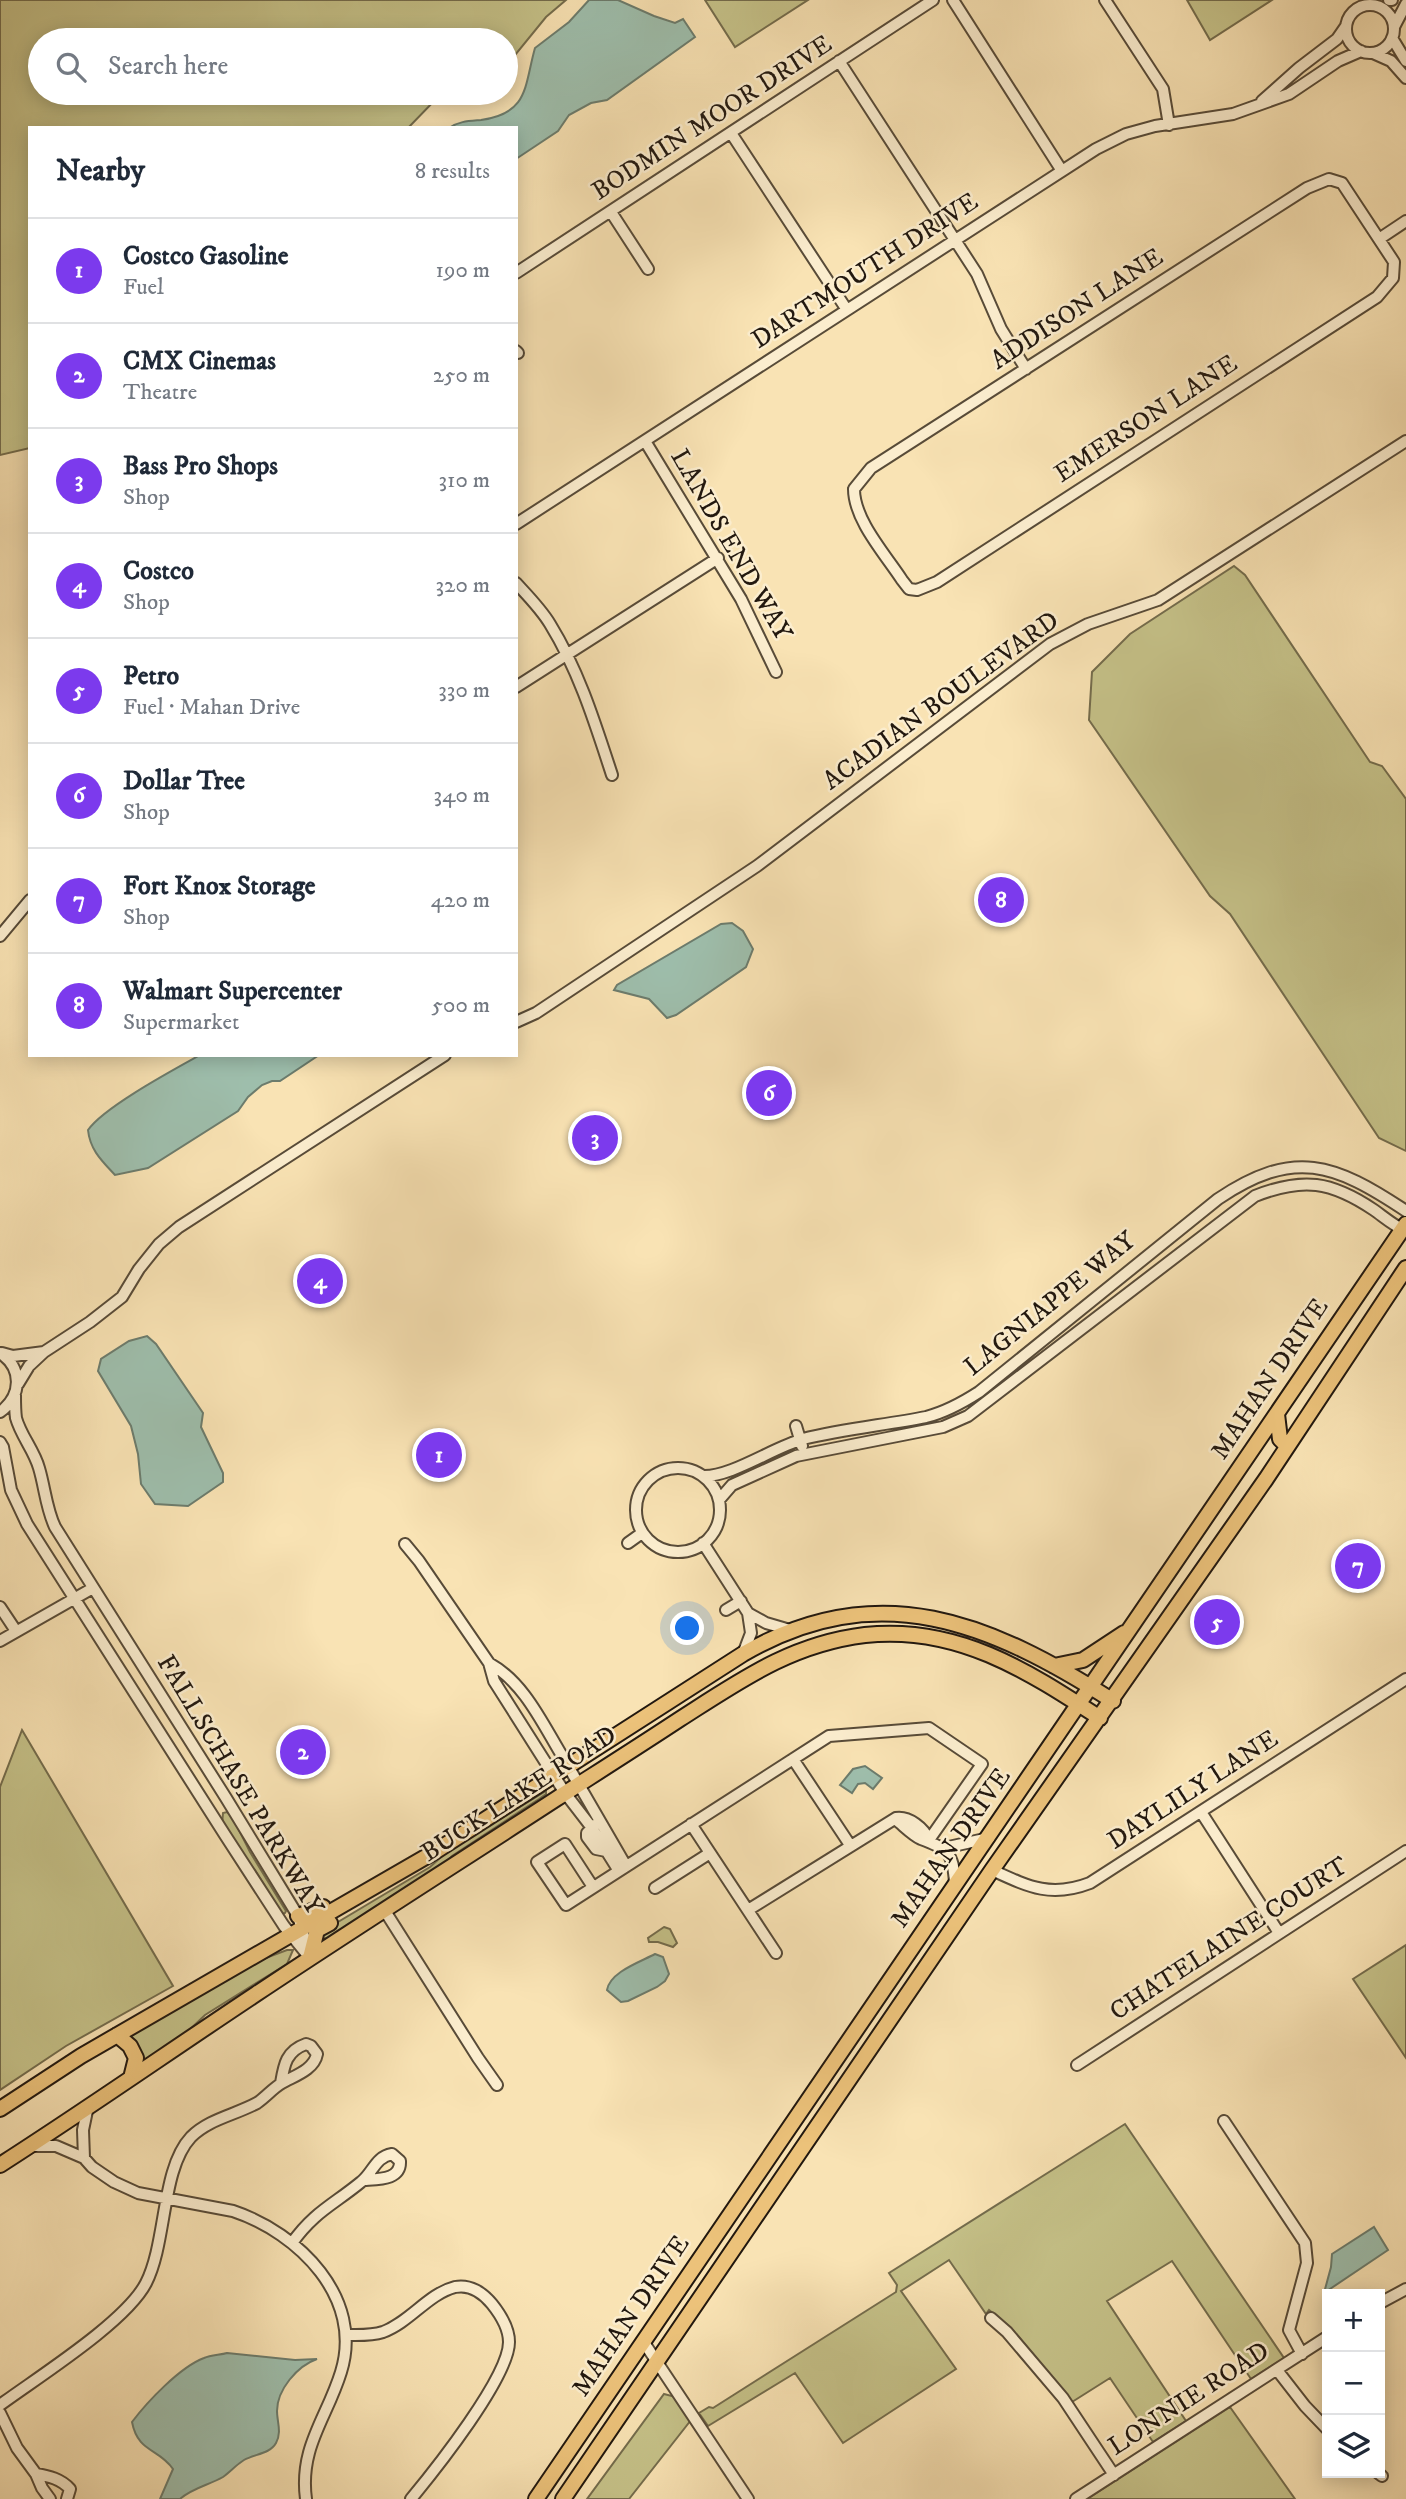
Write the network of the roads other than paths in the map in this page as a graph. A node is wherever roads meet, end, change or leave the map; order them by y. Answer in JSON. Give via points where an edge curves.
{"nodes":[{"id":1,"x":933,"y":0,"type":"edge"},
{"id":2,"x":953,"y":0,"type":"edge"},
{"id":3,"x":1105,"y":0,"type":"edge"},
{"id":4,"x":1351,"y":0,"type":"edge"},
{"id":5,"x":1373,"y":3,"type":"edge"},
{"id":6,"x":1406,"y":4,"type":"edge"},
{"id":7,"x":1353,"y":12,"type":"junction"},
{"id":8,"x":1346,"y":26,"type":"junction"},
{"id":9,"x":1393,"y":34,"type":"junction"},
{"id":10,"x":1367,"y":52,"type":"junction"},
{"id":11,"x":839,"y":61,"type":"junction"},
{"id":12,"x":1406,"y":61,"type":"edge"},
{"id":13,"x":1406,"y":78,"type":"edge"},
{"id":14,"x":1259,"y":104,"type":"junction"},
{"id":15,"x":1169,"y":125,"type":"junction"},
{"id":16,"x":731,"y":133,"type":"junction"},
{"id":17,"x":1335,"y":167,"type":"dead end"},
{"id":18,"x":1062,"y":171,"type":"junction"},
{"id":19,"x":1334,"y":181,"type":"junction"},
{"id":20,"x":611,"y":212,"type":"junction"},
{"id":21,"x":1405,"y":222,"type":"edge"},
{"id":22,"x":1379,"y":239,"type":"junction"},
{"id":23,"x":955,"y":240,"type":"junction"},
{"id":24,"x":648,"y":269,"type":"dead end"},
{"id":25,"x":518,"y":272,"type":"edge"},
{"id":26,"x":1393,"y":278,"type":"junction"},
{"id":27,"x":1406,"y":281,"type":"edge"},
{"id":28,"x":847,"y":310,"type":"junction"},
{"id":29,"x":1026,"y":369,"type":"junction"},
{"id":30,"x":645,"y":441,"type":"junction"},
{"id":31,"x":1406,"y":441,"type":"edge"},
{"id":32,"x":848,"y":488,"type":"joint"},
{"id":33,"x":518,"y":523,"type":"edge"},
{"id":34,"x":718,"y":558,"type":"junction"},
{"id":35,"x":518,"y":585,"type":"edge"},
{"id":36,"x":567,"y":655,"type":"junction"},
{"id":37,"x":776,"y":672,"type":"dead end"},
{"id":38,"x":518,"y":686,"type":"edge"},
{"id":39,"x":612,"y":775,"type":"dead end"},
{"id":40,"x":28,"y":902,"type":"edge"},
{"id":41,"x":0,"y":936,"type":"edge"},
{"id":42,"x":518,"y":1021,"type":"edge"},
{"id":43,"x":442,"y":1057,"type":"edge"},
{"id":44,"x":1406,"y":1211,"type":"edge"},
{"id":45,"x":1405,"y":1228,"type":"edge"},
{"id":46,"x":1135,"y":1265,"type":"junction"},
{"id":47,"x":1406,"y":1268,"type":"edge"},
{"id":48,"x":1145,"y":1279,"type":"junction"},
{"id":49,"x":1042,"y":1340,"type":"junction"},
{"id":50,"x":1052,"y":1351,"type":"junction"},
{"id":51,"x":0,"y":1352,"type":"edge"},
{"id":52,"x":44,"y":1352,"type":"junction"},
{"id":53,"x":16,"y":1389,"type":"junction"},
{"id":54,"x":949,"y":1410,"type":"junction"},
{"id":55,"x":0,"y":1412,"type":"edge"},
{"id":56,"x":1277,"y":1414,"type":"junction"},
{"id":57,"x":955,"y":1421,"type":"junction"},
{"id":58,"x":796,"y":1426,"type":"dead end"},
{"id":59,"x":800,"y":1440,"type":"junction"},
{"id":60,"x":0,"y":1441,"type":"edge"},
{"id":61,"x":1287,"y":1446,"type":"junction"},
{"id":62,"x":805,"y":1454,"type":"junction"},
{"id":63,"x":703,"y":1476,"type":"junction"},
{"id":64,"x":719,"y":1500,"type":"junction"},
{"id":65,"x":642,"y":1533,"type":"junction"},
{"id":66,"x":628,"y":1543,"type":"dead end"},
{"id":67,"x":405,"y":1544,"type":"dead end"},
{"id":68,"x":703,"y":1544,"type":"junction"},
{"id":69,"x":93,"y":1588,"type":"junction"},
{"id":70,"x":75,"y":1598,"type":"junction"},
{"id":71,"x":741,"y":1601,"type":"junction"},
{"id":72,"x":0,"y":1607,"type":"edge"},
{"id":73,"x":726,"y":1611,"type":"dead end"},
{"id":74,"x":748,"y":1613,"type":"junction"},
{"id":75,"x":1131,"y":1628,"type":"junction"},
{"id":76,"x":790,"y":1630,"type":"junction"},
{"id":77,"x":16,"y":1631,"type":"junction"},
{"id":78,"x":0,"y":1641,"type":"edge"},
{"id":79,"x":743,"y":1654,"type":"junction"},
{"id":80,"x":489,"y":1663,"type":"junction"},
{"id":81,"x":1054,"y":1666,"type":"junction"},
{"id":82,"x":1406,"y":1679,"type":"edge"},
{"id":83,"x":1091,"y":1687,"type":"junction"},
{"id":84,"x":1113,"y":1700,"type":"junction"},
{"id":85,"x":1079,"y":1704,"type":"junction"},
{"id":86,"x":1100,"y":1718,"type":"junction"},
{"id":87,"x":793,"y":1759,"type":"junction"},
{"id":88,"x":567,"y":1765,"type":"junction"},
{"id":89,"x":553,"y":1774,"type":"junction"},
{"id":90,"x":580,"y":1784,"type":"junction"},
{"id":91,"x":565,"y":1793,"type":"junction"},
{"id":92,"x":226,"y":1798,"type":"junction"},
{"id":93,"x":208,"y":1809,"type":"junction"},
{"id":94,"x":1201,"y":1812,"type":"junction"},
{"id":95,"x":691,"y":1824,"type":"junction"},
{"id":96,"x":596,"y":1825,"type":"junction"},
{"id":97,"x":989,"y":1838,"type":"junction"},
{"id":98,"x":929,"y":1840,"type":"junction"},
{"id":99,"x":850,"y":1845,"type":"junction"},
{"id":100,"x":944,"y":1848,"type":"junction"},
{"id":101,"x":436,"y":1851,"type":"junction"},
{"id":102,"x":1406,"y":1851,"type":"edge"},
{"id":103,"x":710,"y":1853,"type":"junction"},
{"id":104,"x":622,"y":1868,"type":"junction"},
{"id":105,"x":992,"y":1870,"type":"junction"},
{"id":106,"x":955,"y":1882,"type":"junction"},
{"id":107,"x":593,"y":1887,"type":"junction"},
{"id":108,"x":655,"y":1888,"type":"dead end"},
{"id":109,"x":748,"y":1910,"type":"junction"},
{"id":110,"x":384,"y":1912,"type":"junction"},
{"id":111,"x":297,"y":1926,"type":"junction"},
{"id":112,"x":1279,"y":1933,"type":"junction"},
{"id":113,"x":776,"y":1953,"type":"dead end"},
{"id":114,"x":310,"y":1958,"type":"junction"},
{"id":115,"x":899,"y":1966,"type":"junction"},
{"id":116,"x":901,"y":2006,"type":"junction"},
{"id":117,"x":117,"y":2035,"type":"junction"},
{"id":118,"x":1077,"y":2065,"type":"dead end"},
{"id":119,"x":131,"y":2078,"type":"junction"},
{"id":120,"x":281,"y":2083,"type":"dead end"},
{"id":121,"x":497,"y":2085,"type":"dead end"},
{"id":122,"x":89,"y":2106,"type":"junction"},
{"id":123,"x":0,"y":2109,"type":"edge"},
{"id":124,"x":1224,"y":2121,"type":"dead end"},
{"id":125,"x":30,"y":2146,"type":"junction"},
{"id":126,"x":84,"y":2158,"type":"junction"},
{"id":127,"x":0,"y":2165,"type":"edge"},
{"id":128,"x":364,"y":2180,"type":"dead end"},
{"id":129,"x":168,"y":2200,"type":"junction"},
{"id":130,"x":292,"y":2244,"type":"junction"},
{"id":131,"x":1406,"y":2288,"type":"edge"},
{"id":132,"x":1385,"y":2300,"type":"edge"},
{"id":133,"x":991,"y":2318,"type":"dead end"},
{"id":134,"x":346,"y":2335,"type":"junction"},
{"id":135,"x":1322,"y":2340,"type":"edge"},
{"id":136,"x":643,"y":2341,"type":"junction"},
{"id":137,"x":1302,"y":2354,"type":"junction"},
{"id":138,"x":657,"y":2360,"type":"junction"},
{"id":139,"x":1277,"y":2370,"type":"junction"},
{"id":140,"x":0,"y":2405,"type":"edge"},
{"id":141,"x":0,"y":2413,"type":"edge"},
{"id":142,"x":1322,"y":2424,"type":"edge"},
{"id":143,"x":36,"y":2474,"type":"junction"},
{"id":144,"x":1114,"y":2475,"type":"junction"},
{"id":145,"x":50,"y":2499,"type":"edge"},
{"id":146,"x":67,"y":2499,"type":"edge"},
{"id":147,"x":306,"y":2499,"type":"edge"},
{"id":148,"x":411,"y":2499,"type":"edge"},
{"id":149,"x":536,"y":2499,"type":"edge"},
{"id":150,"x":563,"y":2499,"type":"edge"},
{"id":151,"x":748,"y":2499,"type":"edge"},
{"id":152,"x":1076,"y":2499,"type":"edge"}],
"edges":[{"from":1,"to":11,"type":"street","name":"BODMIN MOOR DRIVE"},
{"from":2,"to":18,"type":"street"},
{"from":3,"to":15,"type":"street","via":[[1163,89]]},
{"from":4,"to":7,"type":"street"},
{"from":5,"to":7,"type":"street"},
{"from":5,"to":9,"type":"street","via":[[1390,15]]},
{"from":6,"to":9,"type":"street"},
{"from":7,"to":8,"type":"street"},
{"from":8,"to":10,"type":"street","via":[[1349,42]]},
{"from":8,"to":14,"type":"street","name":"DARTMOUTH DRIVE","via":[[1337,39]]},
{"from":9,"to":10,"type":"street","via":[[1383,49]]},
{"from":9,"to":12,"type":"street"},
{"from":10,"to":13,"type":"street","via":[[1391,61]]},
{"from":10,"to":14,"type":"street","name":"DARTMOUTH DRIVE","via":[[1338,61],[1289,94]]},
{"from":11,"to":16,"type":"street","name":"BODMIN MOOR DRIVE"},
{"from":11,"to":23,"type":"street"},
{"from":14,"to":15,"type":"street","name":"DARTMOUTH DRIVE","via":[[1233,114]]},
{"from":15,"to":18,"type":"street","name":"DARTMOUTH DRIVE","via":[[1126,134]]},
{"from":16,"to":20,"type":"street","name":"BODMIN MOOR DRIVE"},
{"from":16,"to":28,"type":"street"},
{"from":17,"to":19,"type":"street"},
{"from":18,"to":23,"type":"street","name":"DARTMOUTH DRIVE"},
{"from":19,"to":22,"type":"street","via":[[1342,183]]},
{"from":19,"to":29,"type":"street","name":"ADDISON LANE","via":[[1307,188]]},
{"from":20,"to":24,"type":"street"},
{"from":20,"to":25,"type":"street","name":"BODMIN MOOR DRIVE"},
{"from":21,"to":22,"type":"street"},
{"from":22,"to":26,"type":"street","via":[[1394,262]]},
{"from":23,"to":28,"type":"street","name":"DARTMOUTH DRIVE"},
{"from":23,"to":29,"type":"street"},
{"from":26,"to":27,"type":"street"},
{"from":26,"to":32,"type":"street","name":"EMERSON LANE","via":[[1377,297],[917,595],[858,514]]},
{"from":28,"to":30,"type":"street","name":"DARTMOUTH DRIVE"},
{"from":29,"to":32,"type":"street","name":"ADDISON LANE","via":[[871,468]]},
{"from":30,"to":33,"type":"street","name":"DARTMOUTH DRIVE"},
{"from":30,"to":34,"type":"street","name":"LANDS END WAY"},
{"from":31,"to":42,"type":"street","name":"ACADIAN BOULEVARD","via":[[1158,600],[1088,624],[1050,644],[757,866],[548,1006]]},
{"from":34,"to":36,"type":"street"},
{"from":34,"to":37,"type":"street","name":"LANDS END WAY"},
{"from":35,"to":36,"type":"street","via":[[549,622]]},
{"from":36,"to":38,"type":"street"},
{"from":36,"to":39,"type":"street"},
{"from":40,"to":41,"type":"street"},
{"from":43,"to":52,"type":"street","via":[[179,1227],[159,1244],[122,1297]]},
{"from":44,"to":46,"type":"street","name":"LAGNIAPPE WAY","via":[[1367,1185],[1331,1170],[1270,1170],[1218,1199]]},
{"from":45,"to":48,"type":"street","name":"LAGNIAPPE WAY","via":[[1331,1186],[1280,1186],[1255,1196]]},
{"from":45,"to":56,"type":"main road","name":"MAHAN DRIVE"},
{"from":46,"to":48,"type":"street"},
{"from":46,"to":49,"type":"street","name":"LAGNIAPPE WAY"},
{"from":47,"to":61,"type":"main road","name":"MAHAN DRIVE"},
{"from":48,"to":50,"type":"street","name":"LAGNIAPPE WAY"},
{"from":49,"to":50,"type":"street"},
{"from":49,"to":54,"type":"street","name":"LAGNIAPPE WAY","via":[[979,1392]]},
{"from":50,"to":57,"type":"street","name":"LAGNIAPPE WAY","via":[[985,1404]]},
{"from":51,"to":52,"type":"street","via":[[13,1356]]},
{"from":51,"to":53,"type":"street","name":"FALLSCHASE PARKWAY","via":[[13,1365]]},
{"from":52,"to":53,"type":"street","via":[[29,1366]]},
{"from":53,"to":55,"type":"street","via":[[10,1404]]},
{"from":53,"to":69,"type":"street","name":"FALLSCHASE PARKWAY","via":[[16,1416],[37,1462],[49,1514]]},
{"from":54,"to":57,"type":"street"},
{"from":54,"to":59,"type":"street","name":"LAGNIAPPE WAY"},
{"from":56,"to":61,"type":"main road","via":[[1280,1439]]},
{"from":56,"to":75,"type":"main road","name":"MAHAN DRIVE"},
{"from":57,"to":62,"type":"street","name":"LAGNIAPPE WAY"},
{"from":58,"to":59,"type":"street"},
{"from":59,"to":62,"type":"street"},
{"from":59,"to":63,"type":"street","name":"LAGNIAPPE WAY","via":[[716,1476]]},
{"from":60,"to":70,"type":"street","name":"FALLSCHASE PARKWAY","via":[[18,1508]]},
{"from":61,"to":84,"type":"main road","name":"MAHAN DRIVE"},
{"from":62,"to":64,"type":"street","name":"LAGNIAPPE WAY","via":[[728,1487]]},
{"from":63,"to":64,"type":"street"},
{"from":63,"to":65,"type":"street","via":[[675,1468],[648,1479],[635,1505]]},
{"from":64,"to":68,"type":"street","via":[[716,1528]]},
{"from":65,"to":66,"type":"street"},
{"from":65,"to":68,"type":"street","via":[[663,1550],[692,1550]]},
{"from":67,"to":80,"type":"street"},
{"from":68,"to":71,"type":"street"},
{"from":69,"to":70,"type":"street"},
{"from":69,"to":92,"type":"street","name":"FALLSCHASE PARKWAY"},
{"from":70,"to":77,"type":"street"},
{"from":70,"to":93,"type":"street","name":"FALLSCHASE PARKWAY"},
{"from":71,"to":73,"type":"street"},
{"from":71,"to":74,"type":"street"},
{"from":72,"to":77,"type":"street"},
{"from":74,"to":76,"type":"street"},
{"from":74,"to":79,"type":"street","via":[[751,1633]]},
{"from":75,"to":81,"type":"main road","via":[[1083,1660]]},
{"from":75,"to":83,"type":"main road","name":"MAHAN DRIVE"},
{"from":76,"to":79,"type":"main road","name":"BUCK LAKE ROAD"},
{"from":76,"to":81,"type":"main road","name":"BUCK LAKE ROAD","via":[[865,1613],[909,1614],[952,1621],[995,1636]]},
{"from":77,"to":78,"type":"street"},
{"from":79,"to":88,"type":"main road","name":"BUCK LAKE ROAD"},
{"from":80,"to":88,"type":"street","via":[[504,1672],[528,1700]]},
{"from":80,"to":89,"type":"street","via":[[494,1682]]},
{"from":81,"to":83,"type":"main road","name":"BUCK LAKE ROAD"},
{"from":82,"to":94,"type":"street","name":"DAYLILY LANE"},
{"from":83,"to":84,"type":"main road","name":"BUCK LAKE ROAD"},
{"from":83,"to":85,"type":"main road","name":"MAHAN DRIVE"},
{"from":84,"to":86,"type":"main road","name":"MAHAN DRIVE"},
{"from":85,"to":86,"type":"main road","name":"BUCK LAKE ROAD"},
{"from":85,"to":90,"type":"main road","name":"BUCK LAKE ROAD","via":[[1012,1665],[943,1638],[867,1635],[821,1642],[743,1679]]},
{"from":85,"to":97,"type":"main road","name":"MAHAN DRIVE"},
{"from":86,"to":105,"type":"main road","name":"MAHAN DRIVE"},
{"from":87,"to":95,"type":"street"},
{"from":87,"to":98,"type":"street","via":[[829,1735],[929,1728],[982,1764]]},
{"from":87,"to":99,"type":"street"},
{"from":88,"to":89,"type":"main road","name":"BUCK LAKE ROAD"},
{"from":88,"to":90,"type":"street"},
{"from":89,"to":91,"type":"street"},
{"from":89,"to":101,"type":"main road","name":"BUCK LAKE ROAD"},
{"from":90,"to":91,"type":"main road","name":"BUCK LAKE ROAD"},
{"from":90,"to":96,"type":"street"},
{"from":91,"to":96,"type":"street"},
{"from":91,"to":110,"type":"main road","name":"BUCK LAKE ROAD"},
{"from":92,"to":93,"type":"street"},
{"from":92,"to":111,"type":"street","name":"FALLSCHASE PARKWAY"},
{"from":93,"to":111,"type":"street","name":"FALLSCHASE PARKWAY"},
{"from":94,"to":105,"type":"street","name":"DAYLILY LANE","via":[[1113,1870],[1071,1890],[1034,1888]]},
{"from":94,"to":112,"type":"street"},
{"from":95,"to":103,"type":"street"},
{"from":95,"to":104,"type":"street"},
{"from":96,"to":104,"type":"street"},
{"from":96,"to":104,"type":"street","via":[[606,1851]]},
{"from":97,"to":100,"type":"street"},
{"from":97,"to":106,"type":"main road","name":"MAHAN DRIVE"},
{"from":98,"to":99,"type":"street","via":[[901,1816]]},
{"from":98,"to":100,"type":"street"},
{"from":99,"to":109,"type":"street"},
{"from":100,"to":106,"type":"street"},
{"from":101,"to":111,"type":"main road","name":"BUCK LAKE ROAD"},
{"from":101,"to":114,"type":"main road","via":[[426,1867],[317,1930]]},
{"from":102,"to":112,"type":"street","name":"CHATELAINE COURT"},
{"from":103,"to":108,"type":"street"},
{"from":103,"to":109,"type":"street"},
{"from":104,"to":107,"type":"street"},
{"from":105,"to":116,"type":"main road","name":"MAHAN DRIVE"},
{"from":106,"to":115,"type":"main road","name":"MAHAN DRIVE"},
{"from":107,"to":107,"type":"street","via":[[565,1844],[537,1862],[566,1905]]},
{"from":109,"to":113,"type":"street"},
{"from":110,"to":114,"type":"main road","name":"BUCK LAKE ROAD"},
{"from":110,"to":121,"type":"street"},
{"from":111,"to":114,"type":"street","name":"FALLSCHASE PARKWAY"},
{"from":111,"to":117,"type":"main road","name":"BUCK LAKE ROAD"},
{"from":112,"to":118,"type":"street","name":"CHATELAINE COURT"},
{"from":114,"to":119,"type":"main road","name":"BUCK LAKE ROAD"},
{"from":115,"to":116,"type":"main road","via":[[893,1994]]},
{"from":115,"to":136,"type":"main road","name":"MAHAN DRIVE"},
{"from":116,"to":138,"type":"main road","name":"MAHAN DRIVE"},
{"from":117,"to":119,"type":"main road","via":[[136,2058]]},
{"from":117,"to":123,"type":"main road","name":"BUCK LAKE ROAD"},
{"from":119,"to":122,"type":"main road","name":"BUCK LAKE ROAD"},
{"from":120,"to":129,"type":"street","via":[[257,2102],[193,2136],[180,2153]]},
{"from":122,"to":125,"type":"main road","name":"BUCK LAKE ROAD"},
{"from":122,"to":126,"type":"street","via":[[83,2130]]},
{"from":124,"to":137,"type":"street","via":[[1305,2243],[1307,2263],[1289,2330]]},
{"from":125,"to":126,"type":"street","via":[[56,2146]]},
{"from":125,"to":127,"type":"main road","name":"BUCK LAKE ROAD"},
{"from":126,"to":129,"type":"street","via":[[114,2182]]},
{"from":128,"to":130,"type":"street","via":[[320,2211]]},
{"from":129,"to":130,"type":"street","via":[[247,2215]]},
{"from":129,"to":140,"type":"street","via":[[159,2250],[138,2295],[101,2330]]},
{"from":130,"to":134,"type":"street","via":[[329,2282]]},
{"from":131,"to":132,"type":"street"},
{"from":133,"to":144,"type":"street","via":[[1063,2398]]},
{"from":134,"to":147,"type":"street","via":[[341,2373],[308,2449]]},
{"from":134,"to":148,"type":"street","via":[[385,2331],[458,2286],[475,2290],[489,2301],[508,2332],[503,2366],[454,2445]]},
{"from":135,"to":137,"type":"street","name":"LONNIE ROAD"},
{"from":136,"to":138,"type":"street"},
{"from":136,"to":149,"type":"main road","name":"MAHAN DRIVE"},
{"from":137,"to":139,"type":"street","name":"LONNIE ROAD"},
{"from":138,"to":150,"type":"main road","name":"MAHAN DRIVE"},
{"from":138,"to":151,"type":"street"},
{"from":139,"to":142,"type":"street"},
{"from":139,"to":144,"type":"street","name":"LONNIE ROAD"},
{"from":141,"to":143,"type":"street"},
{"from":143,"to":145,"type":"street"},
{"from":143,"to":146,"type":"street","via":[[65,2484],[70,2489]]},
{"from":144,"to":152,"type":"street","name":"LONNIE ROAD"}]}
